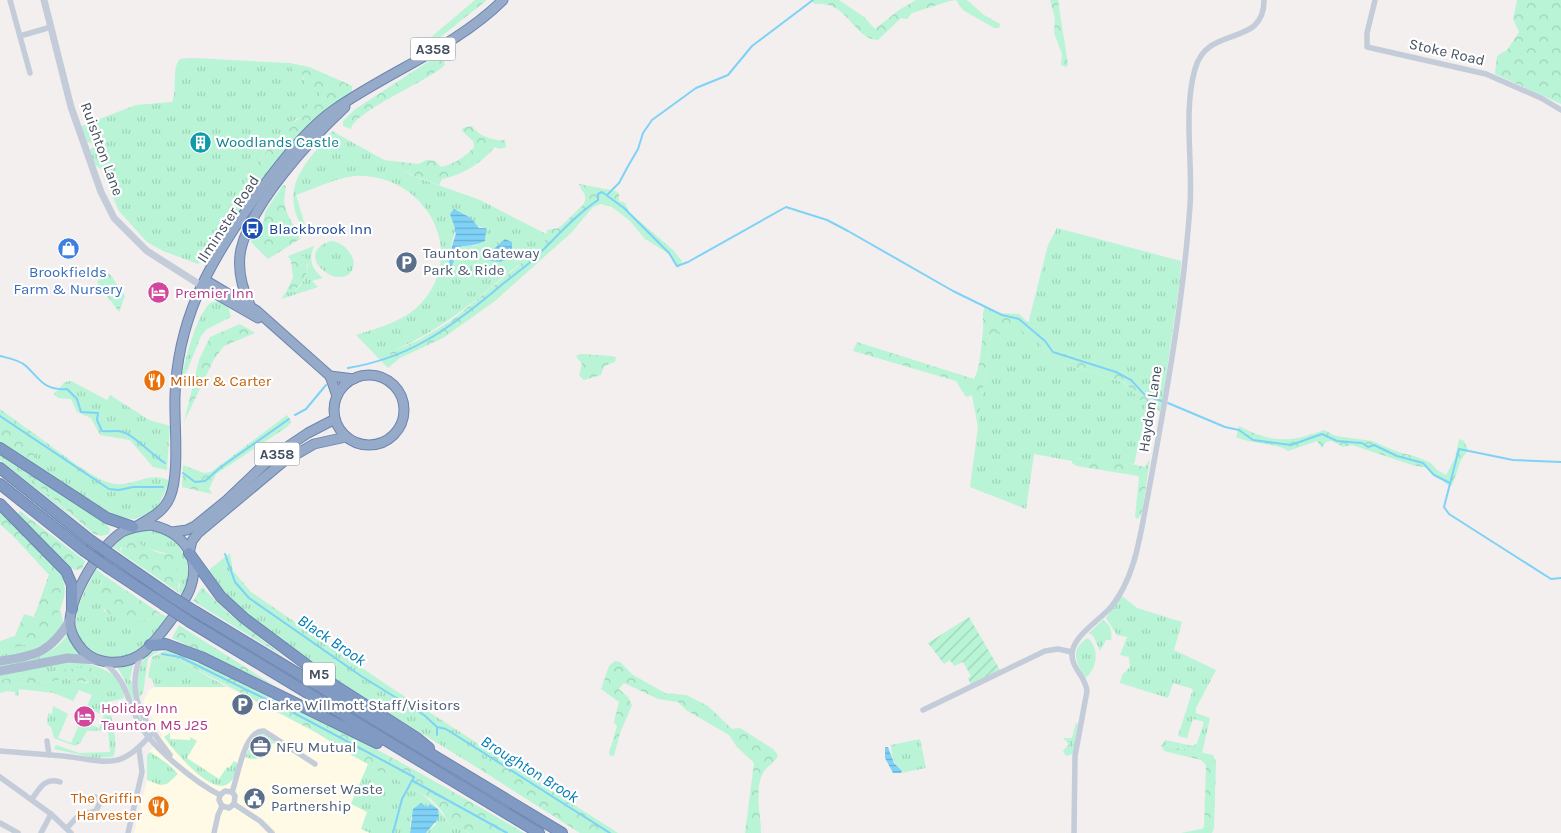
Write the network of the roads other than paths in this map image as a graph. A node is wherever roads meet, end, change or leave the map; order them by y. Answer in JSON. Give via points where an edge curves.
{"nodes":[{"id":1,"x":10,"y":0,"type":"edge"},
{"id":2,"x":44,"y":0,"type":"edge"},
{"id":3,"x":503,"y":0,"type":"edge"},
{"id":4,"x":1264,"y":0,"type":"edge"},
{"id":5,"x":1375,"y":0,"type":"edge"},
{"id":6,"x":51,"y":27,"type":"junction"},
{"id":7,"x":20,"y":36,"type":"junction"},
{"id":8,"x":30,"y":73,"type":"dead end"},
{"id":9,"x":360,"y":93,"type":"junction"},
{"id":10,"x":1561,"y":110,"type":"edge"},
{"id":11,"x":204,"y":283,"type":"junction"},
{"id":12,"x":250,"y":305,"type":"junction"},
{"id":13,"x":284,"y":336,"type":"junction"},
{"id":14,"x":330,"y":376,"type":"junction"},
{"id":15,"x":354,"y":379,"type":"junction"},
{"id":16,"x":337,"y":396,"type":"junction"},
{"id":17,"x":335,"y":419,"type":"junction"},
{"id":18,"x":346,"y":437,"type":"junction"},
{"id":19,"x":0,"y":448,"type":"edge"},
{"id":20,"x":0,"y":468,"type":"edge"},
{"id":21,"x":0,"y":484,"type":"edge"},
{"id":22,"x":230,"y":503,"type":"junction"},
{"id":23,"x":0,"y":504,"type":"edge"},
{"id":24,"x":211,"y":517,"type":"junction"},
{"id":25,"x":135,"y":527,"type":"junction"},
{"id":26,"x":172,"y":532,"type":"junction"},
{"id":27,"x":189,"y":553,"type":"junction"},
{"id":28,"x":72,"y":608,"type":"junction"},
{"id":29,"x":70,"y":620,"type":"junction"},
{"id":30,"x":146,"y":649,"type":"junction"},
{"id":31,"x":1072,"y":652,"type":"junction"},
{"id":32,"x":0,"y":661,"type":"edge"},
{"id":33,"x":101,"y":661,"type":"junction"},
{"id":34,"x":0,"y":671,"type":"edge"},
{"id":35,"x":923,"y":710,"type":"dead end"},
{"id":36,"x":154,"y":732,"type":"junction"},
{"id":37,"x":148,"y":739,"type":"junction"},
{"id":38,"x":48,"y":741,"type":"dead end"},
{"id":39,"x":139,"y":749,"type":"junction"},
{"id":40,"x":0,"y":751,"type":"edge"},
{"id":41,"x":49,"y":755,"type":"junction"},
{"id":42,"x":412,"y":757,"type":"junction"},
{"id":43,"x":174,"y":760,"type":"junction"},
{"id":44,"x":444,"y":762,"type":"junction"},
{"id":45,"x":315,"y":764,"type":"dead end"},
{"id":46,"x":0,"y":777,"type":"edge"},
{"id":47,"x":60,"y":782,"type":"dead end"},
{"id":48,"x":232,"y":792,"type":"junction"},
{"id":49,"x":220,"y":795,"type":"junction"},
{"id":50,"x":32,"y":799,"type":"junction"},
{"id":51,"x":101,"y":800,"type":"dead end"},
{"id":52,"x":234,"y":804,"type":"junction"},
{"id":53,"x":222,"y":806,"type":"junction"},
{"id":54,"x":51,"y":814,"type":"junction"},
{"id":55,"x":2,"y":824,"type":"edge"},
{"id":56,"x":69,"y":831,"type":"edge"},
{"id":57,"x":1,"y":833,"type":"edge"},
{"id":58,"x":18,"y":833,"type":"edge"},
{"id":59,"x":41,"y":833,"type":"edge"},
{"id":60,"x":128,"y":833,"type":"edge"},
{"id":61,"x":214,"y":833,"type":"edge"},
{"id":62,"x":272,"y":833,"type":"edge"},
{"id":63,"x":539,"y":833,"type":"edge"},
{"id":64,"x":562,"y":833,"type":"edge"},
{"id":65,"x":1074,"y":833,"type":"edge"}],
"edges":[{"from":1,"to":7,"type":"street"},
{"from":2,"to":6,"type":"street","name":"Ruishton Lane"},
{"from":3,"to":9,"type":"highway","name":"Ilminster Road","number":"A358","via":[[453,38]]},
{"from":4,"to":31,"type":"street","name":"Haydon Lane","via":[[1263,15],[1257,25],[1213,42],[1203,51],[1196,67],[1191,90],[1190,207],[1181,297],[1140,533],[1120,593],[1104,615],[1078,639]]},
{"from":5,"to":10,"type":"street","name":"Stoke Road","via":[[1367,33],[1368,47],[1486,74]]},
{"from":6,"to":7,"type":"street"},
{"from":6,"to":11,"type":"street","name":"Ruishton Lane","via":[[71,107],[101,192],[114,218],[138,244],[185,275]]},
{"from":7,"to":8,"type":"street"},
{"from":9,"to":11,"type":"highway","name":"Ilminster Road","number":"A358","via":[[334,109],[300,141],[250,207]]},
{"from":9,"to":12,"type":"highway","name":"Ilminster Road","number":"A358","via":[[305,146],[247,231],[239,268]]},
{"from":11,"to":12,"type":"highway","number":"A358"},
{"from":11,"to":13,"type":"highway","number":"A358"},
{"from":11,"to":25,"type":"highway","name":"Ilminster Road","number":"A358","via":[[187,326],[179,360],[171,496],[164,509]]},
{"from":12,"to":13,"type":"highway","number":"A358"},
{"from":13,"to":14,"type":"highway","number":"A358"},
{"from":14,"to":15,"type":"highway"},
{"from":14,"to":16,"type":"highway","number":"A358"},
{"from":15,"to":16,"type":"highway"},
{"from":15,"to":18,"type":"highway","via":[[365,375],[389,381],[398,389],[405,412],[402,424],[387,441],[366,446]]},
{"from":16,"to":17,"type":"highway"},
{"from":17,"to":18,"type":"highway"},
{"from":17,"to":22,"type":"highway","number":"A358","via":[[272,457]]},
{"from":18,"to":22,"type":"highway","number":"A358","via":[[314,444],[283,462]]},
{"from":19,"to":25,"type":"highway","via":[[107,518]]},
{"from":20,"to":44,"type":"highway","number":"M5","bridge":true,"via":[[90,540],[169,595]]},
{"from":21,"to":42,"type":"highway","number":"M5","bridge":true,"via":[[110,569],[190,622]]},
{"from":22,"to":24,"type":"highway","number":"A358"},
{"from":23,"to":28,"type":"highway","via":[[66,571],[72,586]]},
{"from":24,"to":26,"type":"highway","number":"A358","via":[[187,530]]},
{"from":24,"to":27,"type":"highway","number":"A358","via":[[192,541]]},
{"from":25,"to":26,"type":"highway","via":[[151,526]]},
{"from":25,"to":28,"type":"highway","via":[[121,533],[102,551]]},
{"from":26,"to":27,"type":"highway"},
{"from":27,"to":30,"type":"highway","via":[[194,569],[189,592],[169,623]]},
{"from":27,"to":44,"type":"highway","number":"M5","via":[[221,597],[244,618],[331,683],[418,738]]},
{"from":28,"to":29,"type":"highway"},
{"from":29,"to":32,"type":"main road","via":[[54,643],[38,654]]},
{"from":29,"to":33,"type":"highway","via":[[77,643]]},
{"from":30,"to":33,"type":"highway","via":[[121,662]]},
{"from":30,"to":36,"type":"street","via":[[134,671],[134,691],[141,712]]},
{"from":30,"to":42,"type":"highway","number":"M5","via":[[166,644],[201,657],[369,740]]},
{"from":31,"to":35,"type":"street","via":[[1045,651]]},
{"from":31,"to":65,"type":"street","via":[[1074,664],[1088,691],[1075,756]]},
{"from":33,"to":34,"type":"main road","via":[[68,658]]},
{"from":33,"to":37,"type":"street","via":[[123,682]]},
{"from":36,"to":37,"type":"street"},
{"from":36,"to":43,"type":"street"},
{"from":37,"to":39,"type":"street"},
{"from":37,"to":43,"type":"street"},
{"from":38,"to":41,"type":"street"},
{"from":39,"to":41,"type":"street","via":[[129,756],[104,762]]},
{"from":39,"to":60,"type":"street","via":[[141,778]]},
{"from":40,"to":41,"type":"street"},
{"from":42,"to":63,"type":"highway","number":"M5"},
{"from":43,"to":49,"type":"street"},
{"from":44,"to":64,"type":"highway","number":"M5"},
{"from":45,"to":48,"type":"street","via":[[264,731],[258,731],[253,733],[245,750]]},
{"from":46,"to":50,"type":"street"},
{"from":47,"to":50,"type":"street","via":[[44,782]]},
{"from":48,"to":49,"type":"street","via":[[225,791]]},
{"from":48,"to":52,"type":"street"},
{"from":49,"to":53,"type":"street"},
{"from":50,"to":54,"type":"street"},
{"from":51,"to":56,"type":"street","via":[[96,811],[78,816]]},
{"from":52,"to":53,"type":"street","via":[[229,808]]},
{"from":52,"to":62,"type":"street"},
{"from":53,"to":61,"type":"street"},
{"from":54,"to":56,"type":"street"},
{"from":54,"to":59,"type":"street"},
{"from":55,"to":57,"type":"street"},
{"from":55,"to":58,"type":"street"}]}
